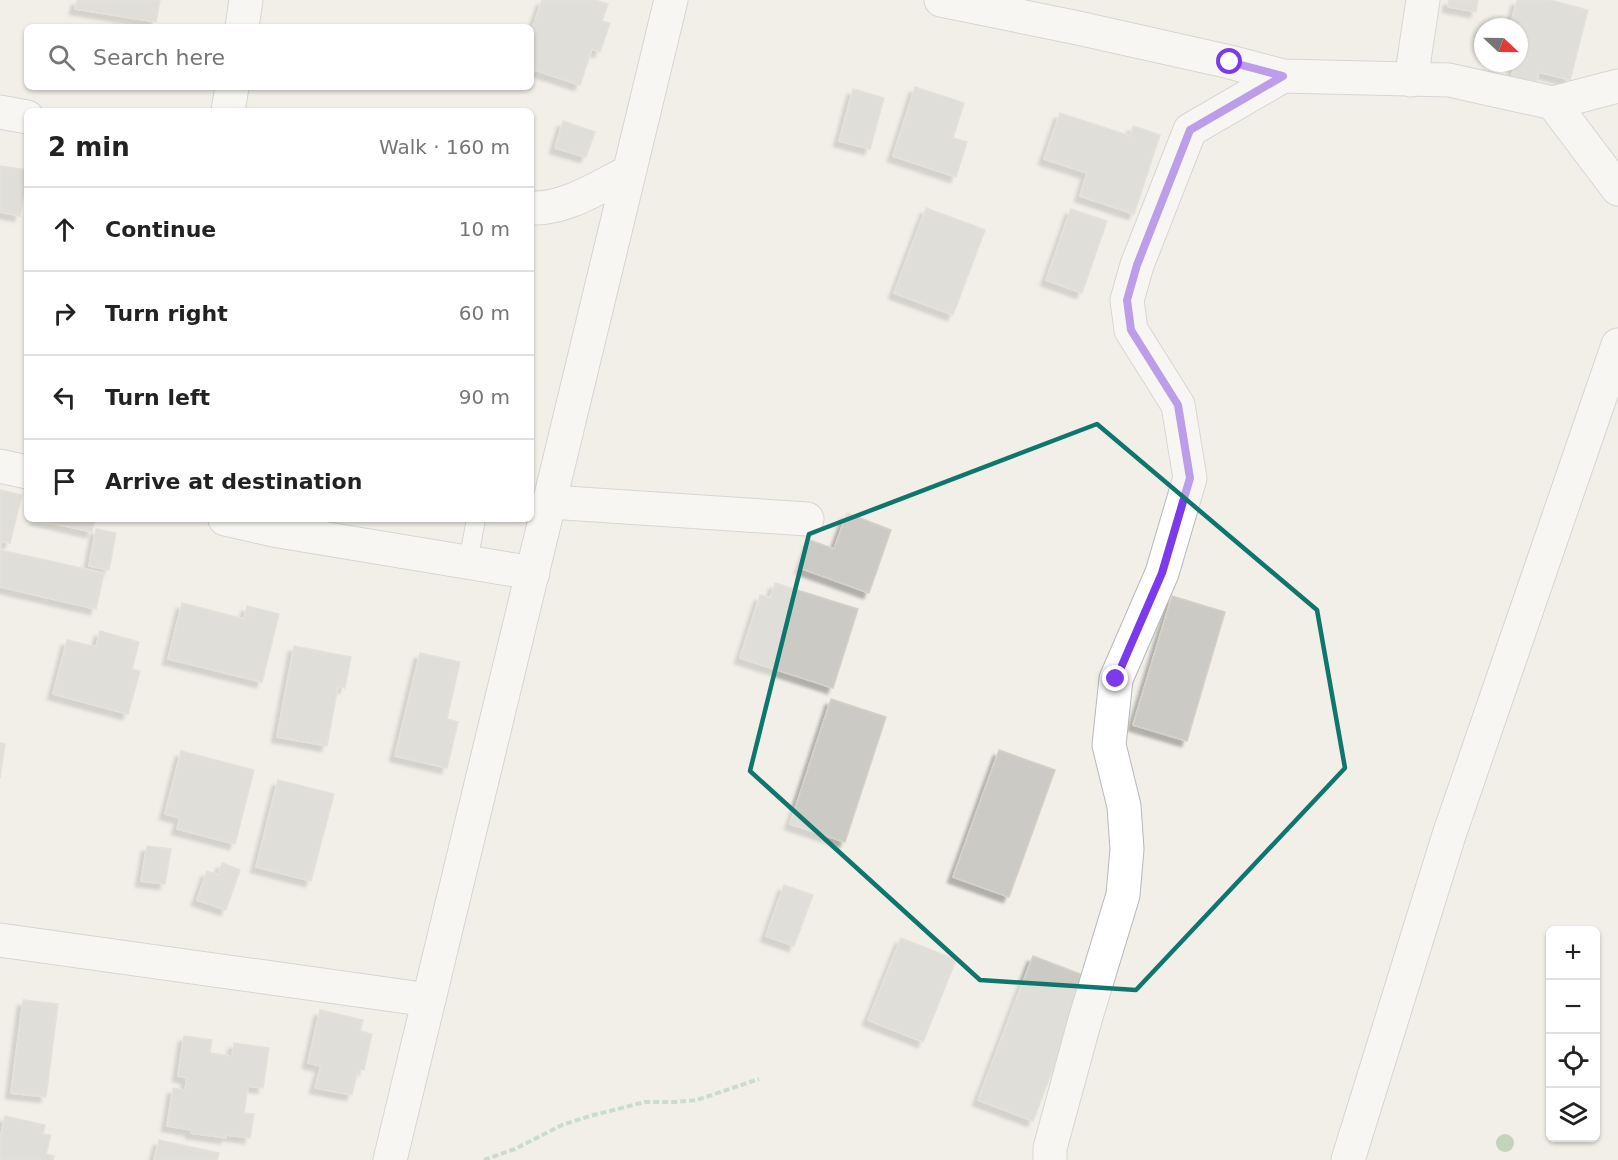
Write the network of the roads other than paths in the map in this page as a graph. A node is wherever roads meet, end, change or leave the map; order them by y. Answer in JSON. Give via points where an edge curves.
{"nodes":[{"id":1,"x":246,"y":0,"type":"edge"},
{"id":2,"x":671,"y":0,"type":"edge"},
{"id":3,"x":941,"y":0,"type":"edge"},
{"id":4,"x":1423,"y":0,"type":"edge"},
{"id":5,"x":1081,"y":14,"type":"edge"},
{"id":6,"x":242,"y":24,"type":"edge"},
{"id":7,"x":1283,"y":76,"type":"junction"},
{"id":8,"x":1411,"y":80,"type":"junction"},
{"id":9,"x":1618,"y":86,"type":"edge"},
{"id":10,"x":232,"y":90,"type":"edge"},
{"id":11,"x":1553,"y":103,"type":"junction"},
{"id":12,"x":228,"y":108,"type":"edge"},
{"id":13,"x":0,"y":112,"type":"edge"},
{"id":14,"x":24,"y":116,"type":"edge"},
{"id":15,"x":629,"y":172,"type":"junction"},
{"id":16,"x":1618,"y":189,"type":"edge"},
{"id":17,"x":534,"y":208,"type":"edge"},
{"id":18,"x":1618,"y":345,"type":"edge"},
{"id":19,"x":0,"y":466,"type":"edge"},
{"id":20,"x":24,"y":471,"type":"edge"},
{"id":21,"x":550,"y":502,"type":"junction"},
{"id":22,"x":807,"y":519,"type":"dead end"},
{"id":23,"x":238,"y":522,"type":"edge"},
{"id":24,"x":475,"y":522,"type":"edge"},
{"id":25,"x":468,"y":562,"type":"junction"},
{"id":26,"x":533,"y":573,"type":"junction"},
{"id":27,"x":0,"y":940,"type":"edge"},
{"id":28,"x":429,"y":1000,"type":"junction"},
{"id":29,"x":390,"y":1160,"type":"edge"},
{"id":30,"x":1050,"y":1160,"type":"edge"},
{"id":31,"x":1348,"y":1160,"type":"edge"}],
"edges":[{"from":1,"to":6,"type":"street"},
{"from":2,"to":15,"type":"street"},
{"from":3,"to":5,"type":"street"},
{"from":4,"to":8,"type":"street"},
{"from":5,"to":7,"type":"street"},
{"from":7,"to":8,"type":"street"},
{"from":7,"to":30,"type":"street","via":[[1190,130],[1127,300],[1131,330],[1178,405],[1190,478],[1162,573],[1116,679],[1109,746],[1124,806],[1127,849],[1123,894],[1085,1020]]},
{"from":8,"to":11,"type":"street","via":[[1449,80]]},
{"from":9,"to":11,"type":"street"},
{"from":10,"to":12,"type":"street"},
{"from":11,"to":16,"type":"street"},
{"from":13,"to":14,"type":"street"},
{"from":15,"to":17,"type":"street","via":[[565,202]]},
{"from":15,"to":21,"type":"street"},
{"from":18,"to":31,"type":"street","via":[[1449,834]]},
{"from":19,"to":20,"type":"street"},
{"from":21,"to":22,"type":"street"},
{"from":21,"to":26,"type":"street"},
{"from":23,"to":25,"type":"street"},
{"from":24,"to":25,"type":"lane"},
{"from":25,"to":26,"type":"street"},
{"from":26,"to":28,"type":"street"},
{"from":27,"to":28,"type":"street"},
{"from":28,"to":29,"type":"street"}]}
